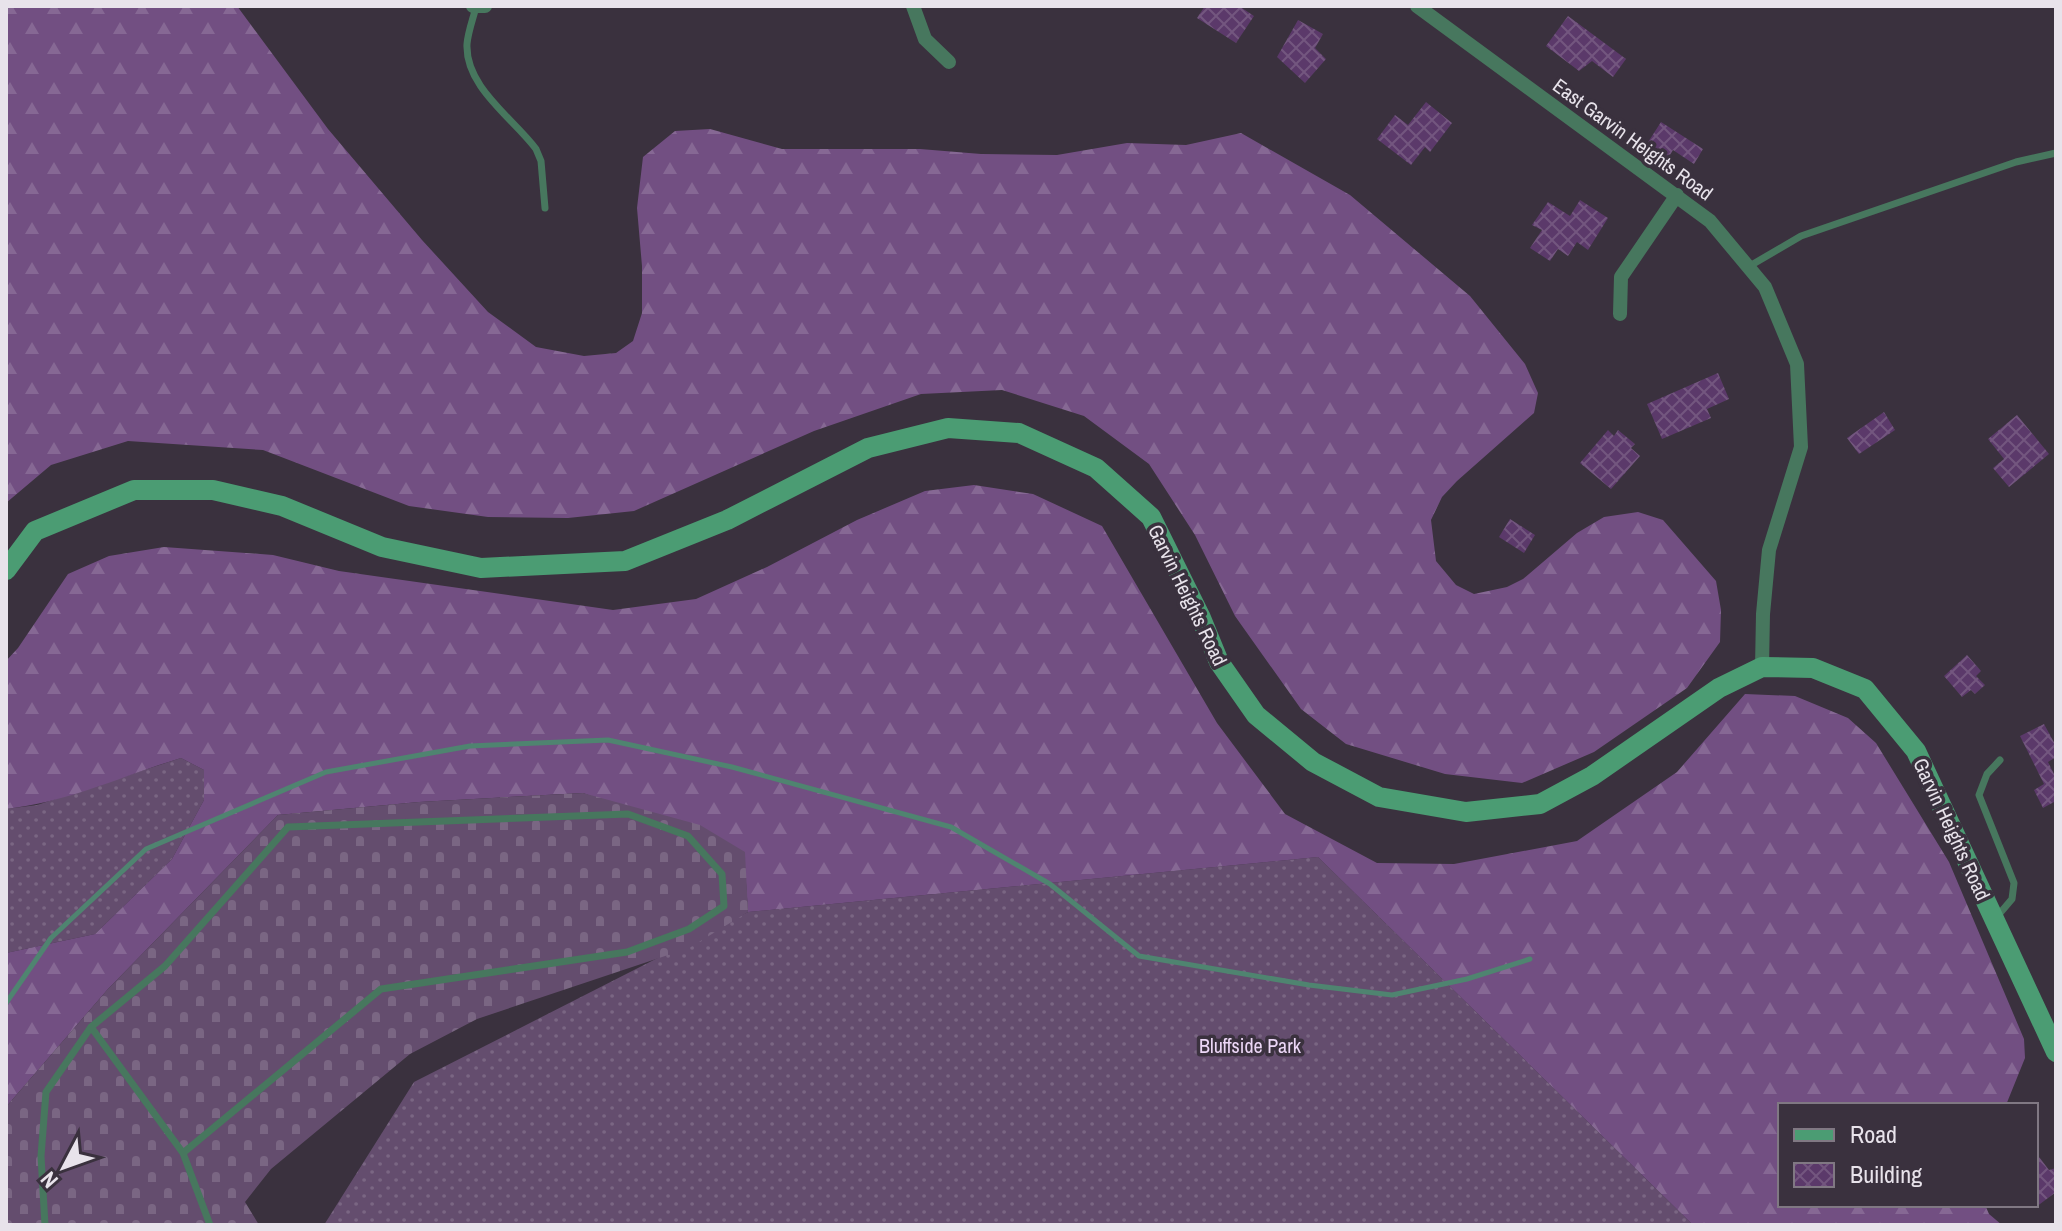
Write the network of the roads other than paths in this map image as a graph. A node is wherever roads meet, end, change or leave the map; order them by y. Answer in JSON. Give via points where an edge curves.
{"nodes":[{"id":1,"x":474,"y":6,"type":"edge"},
{"id":2,"x":485,"y":6,"type":"edge"},
{"id":3,"x":913,"y":6,"type":"edge"},
{"id":4,"x":1417,"y":6,"type":"edge"},
{"id":5,"x":949,"y":62,"type":"dead end"},
{"id":6,"x":2056,"y":153,"type":"edge"},
{"id":7,"x":1677,"y":195,"type":"junction"},
{"id":8,"x":545,"y":208,"type":"dead end"},
{"id":9,"x":1748,"y":267,"type":"junction"},
{"id":10,"x":1620,"y":314,"type":"dead end"},
{"id":11,"x":6,"y":570,"type":"edge"},
{"id":12,"x":1762,"y":667,"type":"junction"},
{"id":13,"x":2000,"y":760,"type":"dead end"},
{"id":14,"x":1994,"y":920,"type":"junction"},
{"id":15,"x":91,"y":1027,"type":"junction"},
{"id":16,"x":2056,"y":1052,"type":"edge"},
{"id":17,"x":183,"y":1153,"type":"junction"},
{"id":18,"x":45,"y":1225,"type":"edge"},
{"id":19,"x":210,"y":1225,"type":"edge"}],
"edges":[{"from":1,"to":2,"type":"street"},
{"from":1,"to":8,"type":"lane","via":[[469,65],[536,149]]},
{"from":3,"to":5,"type":"street","via":[[925,39]]},
{"from":4,"to":7,"type":"street","name":"East Garvin Heights Road"},
{"from":6,"to":9,"type":"lane","via":[[1801,236]]},
{"from":7,"to":9,"type":"street","name":"East Garvin Heights Road","via":[[1710,221]]},
{"from":7,"to":10,"type":"street","via":[[1621,277]]},
{"from":9,"to":12,"type":"street","name":"East Garvin Heights Road","via":[[1765,287],[1797,364],[1801,447],[1769,550]]},
{"from":11,"to":12,"type":"main road","name":"Garvin Heights Road","via":[[35,531],[134,490],[227,493],[282,506],[382,547],[481,568],[625,561],[727,520],[868,448],[948,428],[1019,433],[1096,468],[1151,517],[1219,662],[1256,715],[1313,762],[1379,797],[1466,812],[1540,804],[1592,776],[1719,688]]},
{"from":12,"to":14,"type":"main road","name":"Garvin Heights Road","via":[[1813,668],[1865,689],[1916,751]]},
{"from":13,"to":14,"type":"lane","via":[[1979,795],[2014,883],[2012,899]]},
{"from":14,"to":16,"type":"main road","name":"Garvin Heights Road"},
{"from":15,"to":17,"type":"lane"},
{"from":15,"to":17,"type":"lane","via":[[165,966],[288,827],[628,814],[688,836],[722,874],[724,906],[689,929],[627,952],[381,989]]},
{"from":15,"to":18,"type":"lane","via":[[46,1092],[41,1156]]},
{"from":17,"to":19,"type":"lane"}]}
